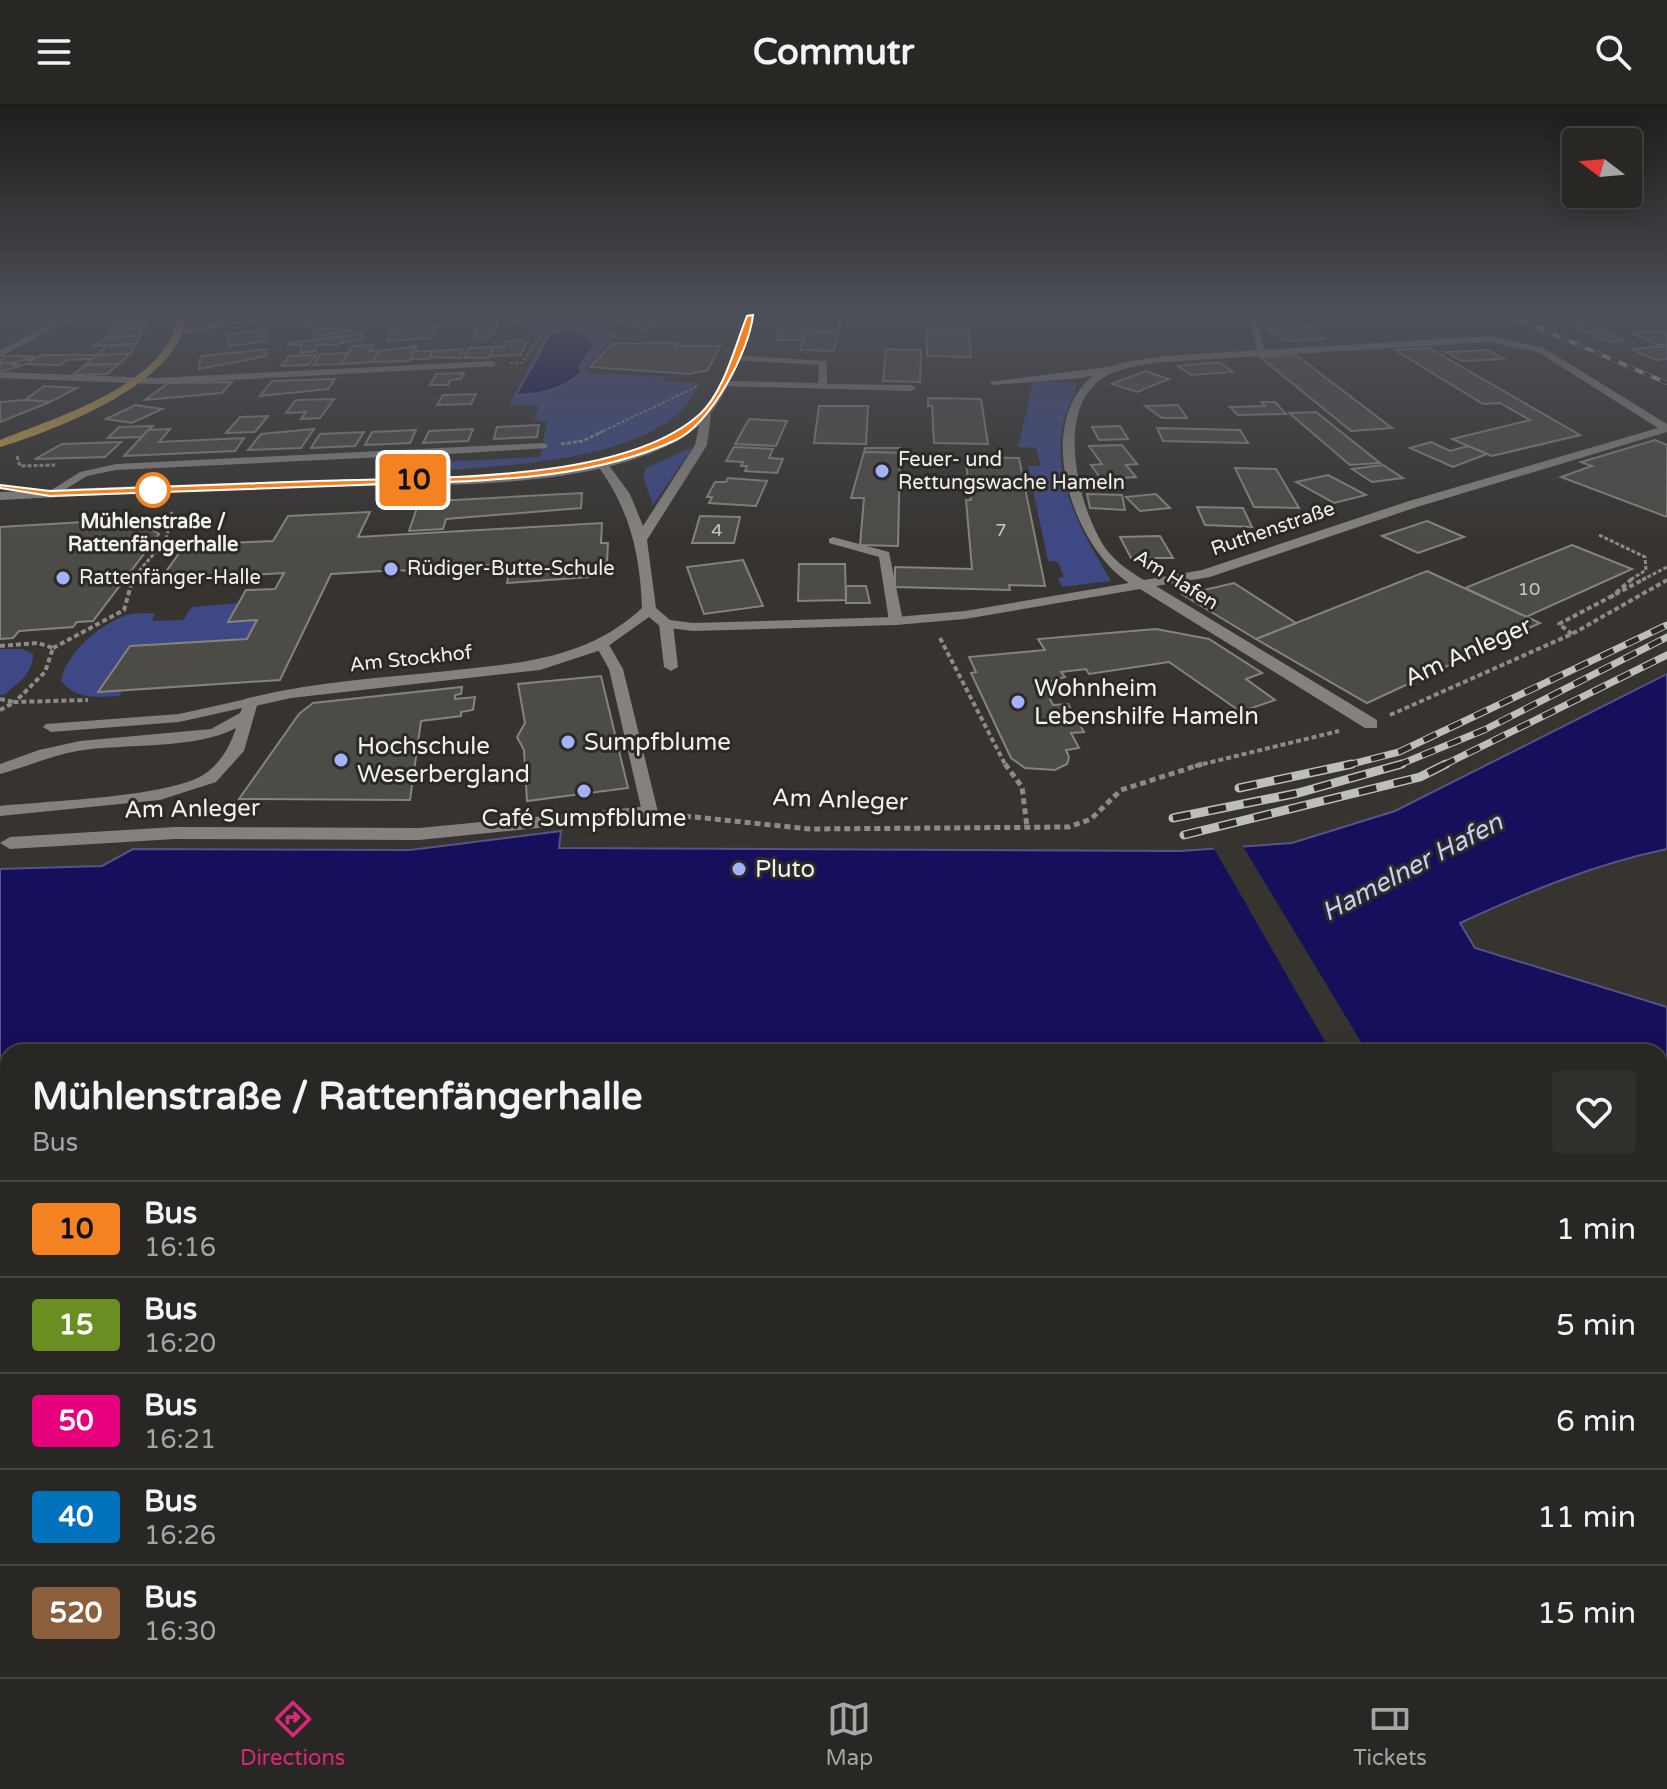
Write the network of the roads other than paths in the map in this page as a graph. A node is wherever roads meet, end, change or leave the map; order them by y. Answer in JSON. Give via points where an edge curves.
{"nodes":[{"id":1,"x":117,"y":389,"type":"edge"},
{"id":2,"x":720,"y":389,"type":"edge"},
{"id":3,"x":1086,"y":389,"type":"edge"},
{"id":4,"x":1604,"y":389,"type":"edge"},
{"id":5,"x":706,"y":414,"type":"junction"},
{"id":6,"x":1667,"y":429,"type":"edge"},
{"id":7,"x":0,"y":444,"type":"edge"},
{"id":8,"x":543,"y":446,"type":"road end"},
{"id":9,"x":412,"y":453,"type":"junction"},
{"id":10,"x":601,"y":462,"type":"junction"},
{"id":11,"x":399,"y":480,"type":"junction"},
{"id":12,"x":0,"y":487,"type":"edge"},
{"id":13,"x":50,"y":494,"type":"junction"},
{"id":14,"x":0,"y":496,"type":"edge"},
{"id":15,"x":641,"y":540,"type":"junction"},
{"id":16,"x":833,"y":541,"type":"dead end"},
{"id":17,"x":1143,"y":586,"type":"junction"},
{"id":18,"x":649,"y":609,"type":"junction"},
{"id":19,"x":896,"y":621,"type":"junction"},
{"id":20,"x":666,"y":624,"type":"junction"},
{"id":21,"x":603,"y":646,"type":"junction"},
{"id":22,"x":671,"y":667,"type":"dead end"},
{"id":23,"x":249,"y":708,"type":"junction"},
{"id":24,"x":1371,"y":724,"type":"road end"},
{"id":25,"x":51,"y":727,"type":"dead end"},
{"id":26,"x":0,"y":769,"type":"edge"},
{"id":27,"x":0,"y":811,"type":"edge"},
{"id":28,"x":650,"y":812,"type":"joint"},
{"id":29,"x":10,"y":843,"type":"dead end"}],
"edges":[{"from":1,"to":7,"type":"main road"},
{"from":2,"to":5,"type":"street"},
{"from":3,"to":17,"type":"street","name":"Am Hafen","via":[[1074,408],[1068,441],[1076,496],[1099,548]]},
{"from":4,"to":6,"type":"street","name":"Am Hafen"},
{"from":5,"to":10,"type":"street","via":[[675,437]]},
{"from":5,"to":15,"type":"street","via":[[701,445]]},
{"from":6,"to":17,"type":"street","name":"Ruthenstraße","via":[[1554,460],[1205,574]]},
{"from":8,"to":9,"type":"lane"},
{"from":9,"to":11,"type":"lane"},
{"from":9,"to":13,"type":"lane","via":[[116,467],[84,474]]},
{"from":10,"to":11,"type":"street","via":[[513,475]]},
{"from":10,"to":15,"type":"street","via":[[620,482]]},
{"from":11,"to":13,"type":"street"},
{"from":12,"to":13,"type":"street"},
{"from":13,"to":14,"type":"street"},
{"from":15,"to":18,"type":"street"},
{"from":16,"to":19,"type":"lane","via":[[885,555]]},
{"from":17,"to":19,"type":"street","name":"Ruthenstraße"},
{"from":17,"to":24,"type":"street","name":"Am Hafen"},
{"from":18,"to":20,"type":"street"},
{"from":18,"to":21,"type":"street","name":"Am Stockhof"},
{"from":19,"to":20,"type":"street","name":"Ruthenstraße"},
{"from":20,"to":22,"type":"lane"},
{"from":21,"to":23,"type":"street","name":"Am Stockhof","via":[[540,665],[291,693]]},
{"from":21,"to":28,"type":"lane","via":[[616,669]]},
{"from":23,"to":25,"type":"lane"},
{"from":23,"to":26,"type":"lane","via":[[215,733],[80,746]]},
{"from":23,"to":27,"type":"lane","via":[[236,751],[210,778],[160,795]]},
{"from":28,"to":29,"type":"street","name":"Am Anleger","via":[[419,834],[175,833]]}]}
